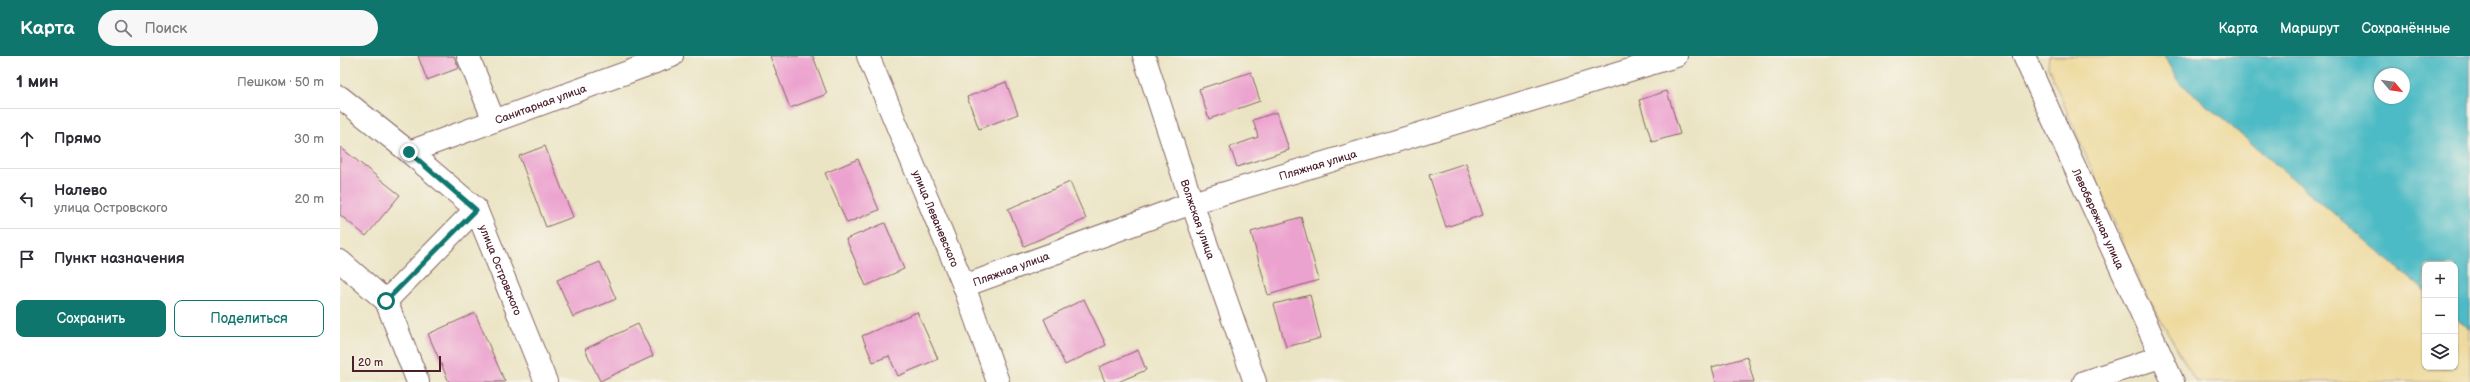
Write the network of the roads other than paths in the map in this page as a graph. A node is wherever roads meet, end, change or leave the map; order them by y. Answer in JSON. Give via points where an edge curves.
{"nodes":[{"id":1,"x":468,"y":56,"type":"edge"},
{"id":2,"x":672,"y":56,"type":"edge"},
{"id":3,"x":868,"y":56,"type":"edge"},
{"id":4,"x":1144,"y":56,"type":"edge"},
{"id":5,"x":1676,"y":56,"type":"edge"},
{"id":6,"x":2024,"y":56,"type":"edge"},
{"id":7,"x":340,"y":97,"type":"edge"},
{"id":8,"x":494,"y":121,"type":"junction"},
{"id":9,"x":409,"y":152,"type":"junction"},
{"id":10,"x":1192,"y":203,"type":"junction"},
{"id":11,"x":476,"y":210,"type":"junction"},
{"id":12,"x":340,"y":261,"type":"edge"},
{"id":13,"x":964,"y":286,"type":"junction"},
{"id":14,"x":386,"y":301,"type":"junction"},
{"id":15,"x":2160,"y":357,"type":"junction"},
{"id":16,"x":418,"y":382,"type":"edge"},
{"id":17,"x":546,"y":382,"type":"edge"},
{"id":18,"x":998,"y":382,"type":"edge"},
{"id":19,"x":1255,"y":382,"type":"edge"},
{"id":20,"x":2084,"y":382,"type":"edge"},
{"id":21,"x":2173,"y":382,"type":"edge"}],
"edges":[{"from":1,"to":8,"type":"street"},
{"from":2,"to":8,"type":"street","name":"Санитарная улица"},
{"from":3,"to":13,"type":"street","name":"улица Леваневского"},
{"from":4,"to":10,"type":"street","name":"Волжская улица"},
{"from":5,"to":10,"type":"street","name":"Пляжная улица"},
{"from":6,"to":15,"type":"street","name":"Левобережная улица"},
{"from":7,"to":9,"type":"street","name":"улица Островского"},
{"from":8,"to":9,"type":"street","name":"Санитарная улица"},
{"from":9,"to":11,"type":"street","name":"улица Островского"},
{"from":10,"to":13,"type":"street","name":"Пляжная улица"},
{"from":10,"to":19,"type":"street","name":"Волжская улица"},
{"from":11,"to":14,"type":"street"},
{"from":11,"to":17,"type":"street","name":"улица Островского"},
{"from":12,"to":14,"type":"street"},
{"from":13,"to":18,"type":"street","name":"улица Леваневского"},
{"from":14,"to":16,"type":"street"},
{"from":15,"to":20,"type":"street"},
{"from":15,"to":21,"type":"street","name":"Левобережная улица"}]}
